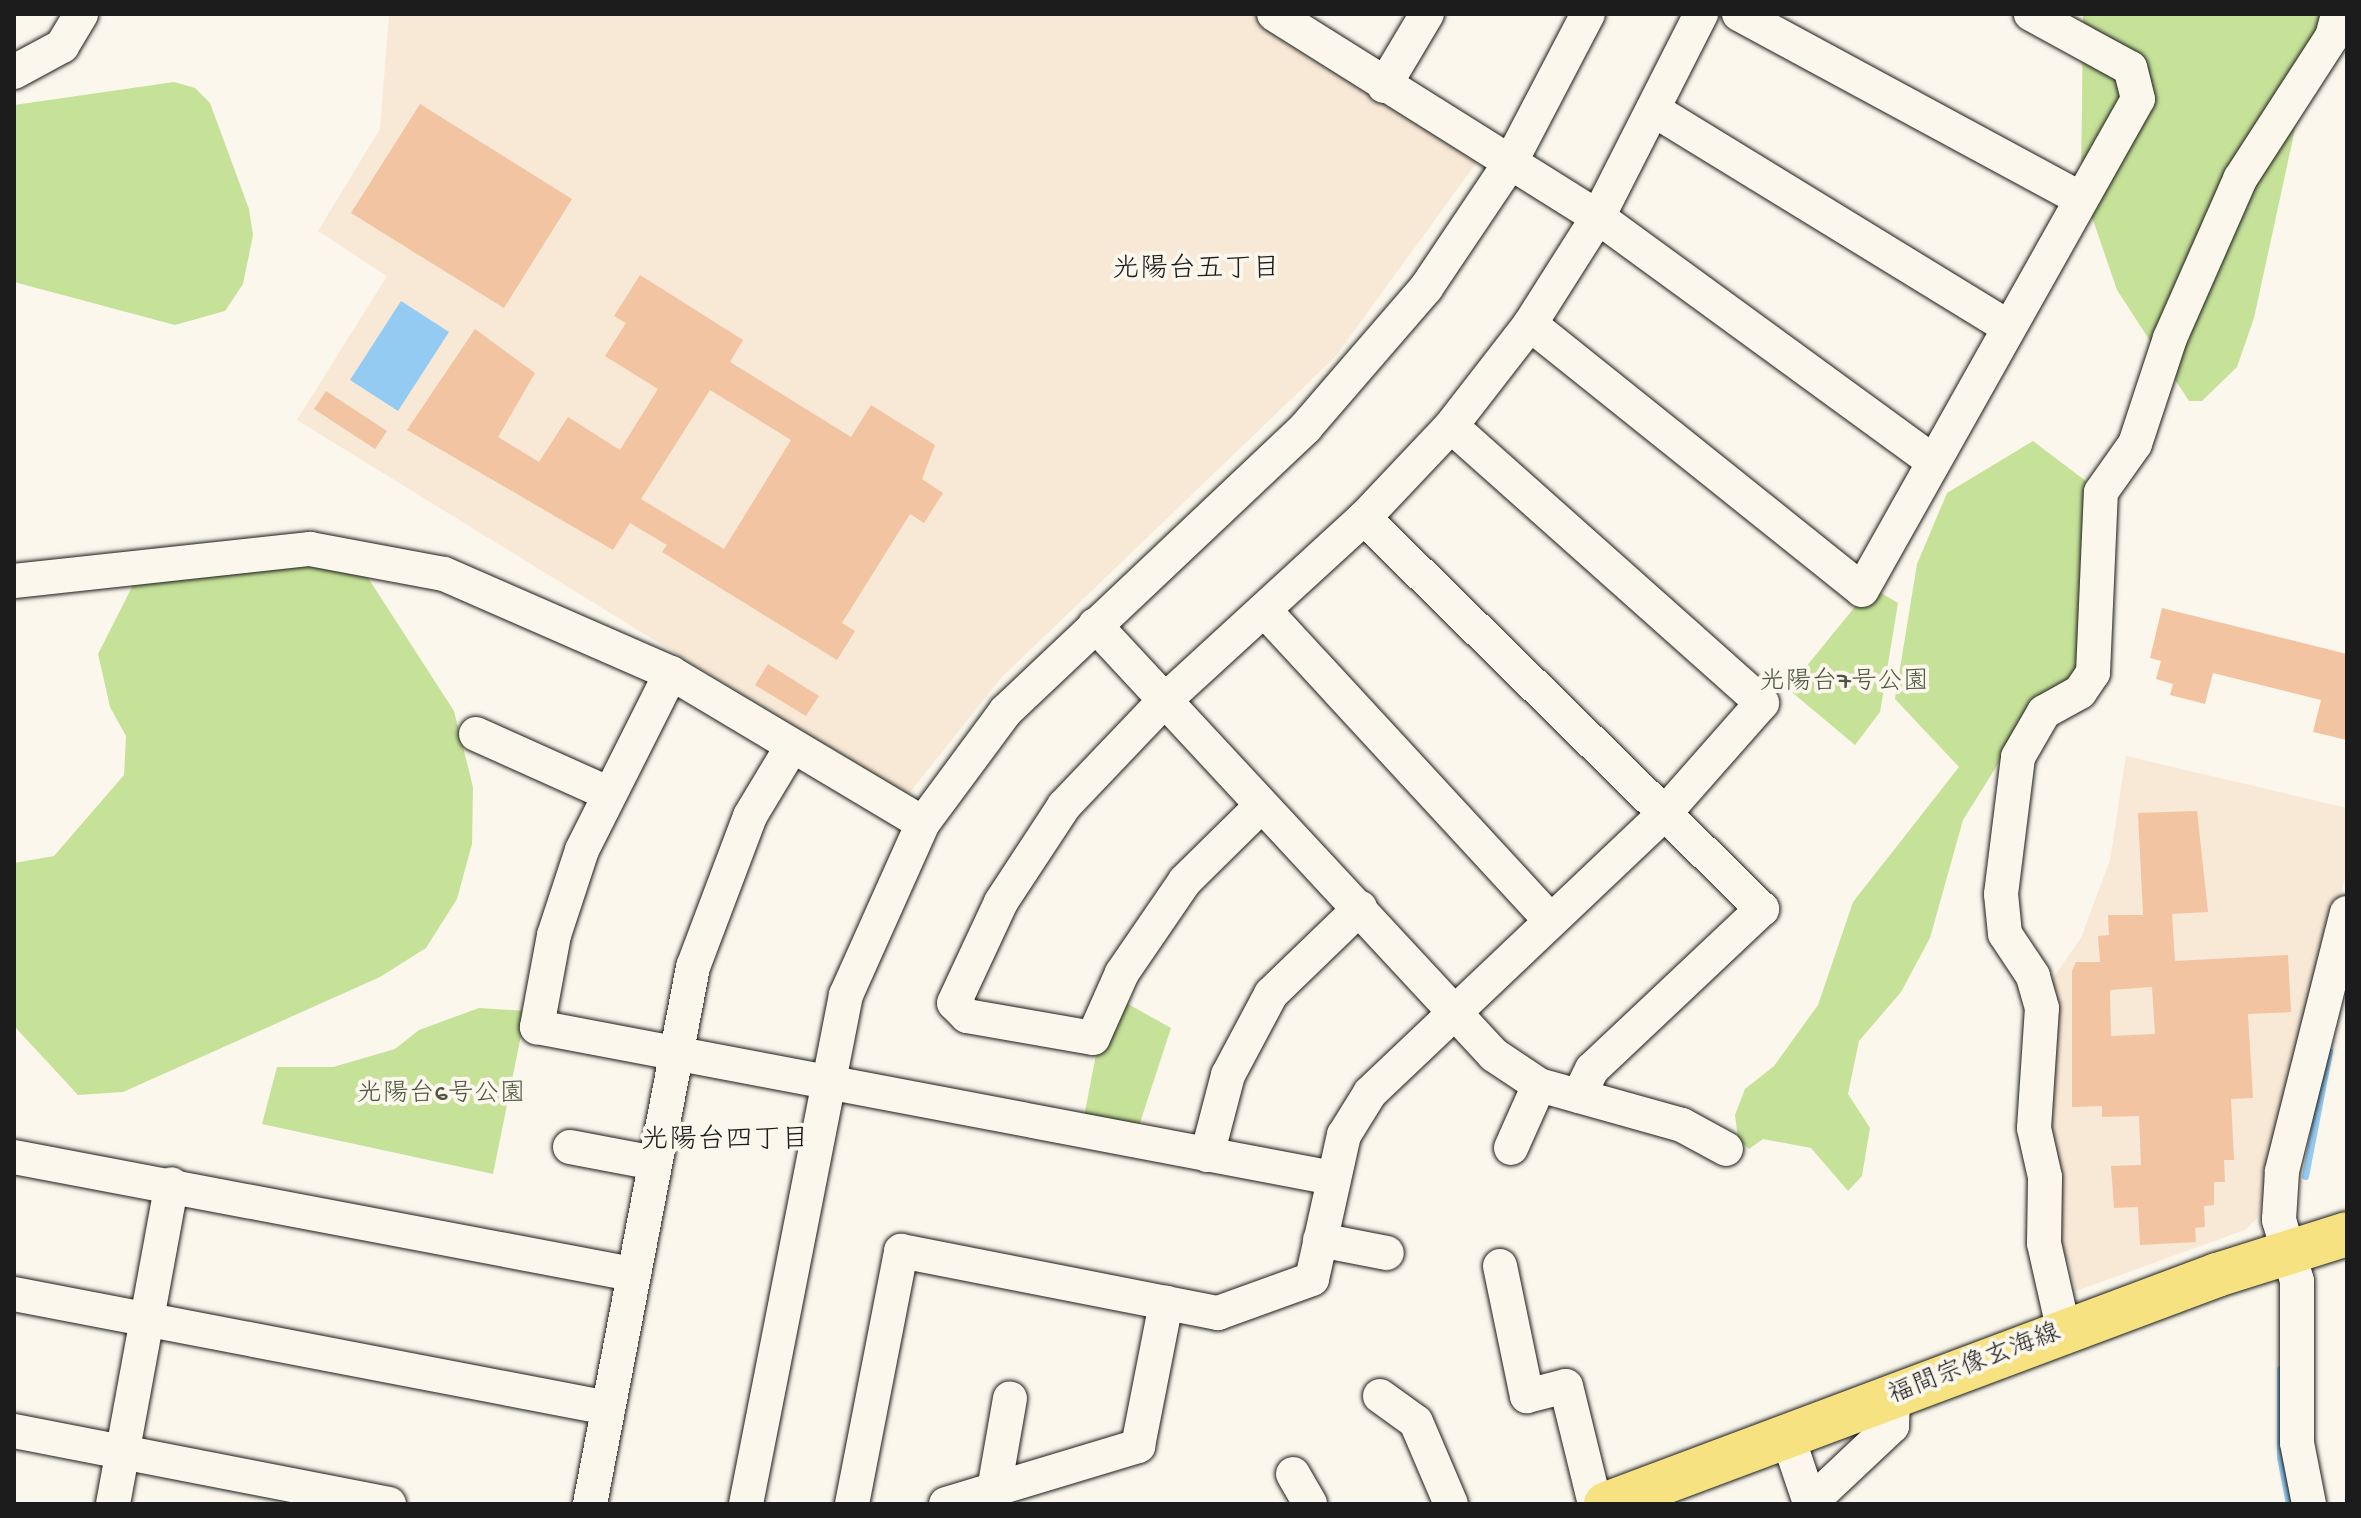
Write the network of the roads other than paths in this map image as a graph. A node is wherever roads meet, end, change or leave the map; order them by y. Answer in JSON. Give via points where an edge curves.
{"nodes":[{"id":1,"x":81,"y":14,"type":"edge"},
{"id":2,"x":1274,"y":14,"type":"edge"},
{"id":3,"x":1427,"y":14,"type":"edge"},
{"id":4,"x":1588,"y":14,"type":"edge"},
{"id":5,"x":1701,"y":14,"type":"edge"},
{"id":6,"x":1739,"y":14,"type":"edge"},
{"id":7,"x":2031,"y":14,"type":"edge"},
{"id":8,"x":2338,"y":14,"type":"edge"},
{"id":9,"x":14,"y":72,"type":"edge"},
{"id":10,"x":1384,"y":86,"type":"junction"},
{"id":11,"x":1654,"y":110,"type":"junction"},
{"id":12,"x":1510,"y":163,"type":"junction"},
{"id":13,"x":2081,"y":199,"type":"junction"},
{"id":14,"x":1598,"y":217,"type":"junction"},
{"id":15,"x":1530,"y":324,"type":"junction"},
{"id":16,"x":2008,"y":327,"type":"junction"},
{"id":17,"x":1451,"y":426,"type":"junction"},
{"id":18,"x":1933,"y":461,"type":"junction"},
{"id":19,"x":1364,"y":518,"type":"junction"},
{"id":20,"x":14,"y":581,"type":"edge"},
{"id":21,"x":1266,"y":612,"type":"junction"},
{"id":22,"x":1095,"y":625,"type":"junction"},
{"id":23,"x":671,"y":673,"type":"junction"},
{"id":24,"x":1162,"y":703,"type":"junction"},
{"id":25,"x":476,"y":734,"type":"dead end"},
{"id":26,"x":792,"y":746,"type":"junction"},
{"id":27,"x":605,"y":792,"type":"junction"},
{"id":28,"x":1261,"y":806,"type":"junction"},
{"id":29,"x":1664,"y":814,"type":"junction"},
{"id":30,"x":923,"y":823,"type":"junction"},
{"id":31,"x":1360,"y":908,"type":"junction"},
{"id":32,"x":2347,"y":913,"type":"edge"},
{"id":33,"x":1551,"y":921,"type":"junction"},
{"id":34,"x":1456,"y":1012,"type":"junction"},
{"id":35,"x":676,"y":1052,"type":"junction"},
{"id":36,"x":827,"y":1083,"type":"junction"},
{"id":37,"x":1539,"y":1085,"type":"junction"},
{"id":38,"x":1579,"y":1096,"type":"junction"},
{"id":39,"x":570,"y":1147,"type":"dead end"},
{"id":40,"x":1511,"y":1148,"type":"dead end"},
{"id":41,"x":1726,"y":1149,"type":"dead end"},
{"id":42,"x":1207,"y":1155,"type":"junction"},
{"id":43,"x":14,"y":1157,"type":"edge"},
{"id":44,"x":655,"y":1163,"type":"junction"},
{"id":45,"x":1333,"y":1178,"type":"junction"},
{"id":46,"x":172,"y":1184,"type":"junction"},
{"id":47,"x":2347,"y":1234,"type":"edge"},
{"id":48,"x":1320,"y":1240,"type":"junction"},
{"id":49,"x":2290,"y":1251,"type":"junction"},
{"id":50,"x":1387,"y":1253,"type":"dead end"},
{"id":51,"x":1500,"y":1266,"type":"dead end"},
{"id":52,"x":632,"y":1274,"type":"junction"},
{"id":53,"x":14,"y":1294,"type":"edge"},
{"id":54,"x":1166,"y":1303,"type":"junction"},
{"id":55,"x":146,"y":1317,"type":"junction"},
{"id":56,"x":2064,"y":1332,"type":"junction"},
{"id":57,"x":1380,"y":1396,"type":"dead end"},
{"id":58,"x":1893,"y":1397,"type":"junction"},
{"id":59,"x":1010,"y":1398,"type":"dead end"},
{"id":60,"x":608,"y":1408,"type":"junction"},
{"id":61,"x":14,"y":1431,"type":"edge"},
{"id":62,"x":1787,"y":1435,"type":"junction"},
{"id":63,"x":123,"y":1452,"type":"junction"},
{"id":64,"x":1293,"y":1474,"type":"dead end"},
{"id":65,"x":994,"y":1490,"type":"junction"},
{"id":66,"x":113,"y":1504,"type":"edge"},
{"id":67,"x":389,"y":1504,"type":"edge"},
{"id":68,"x":590,"y":1504,"type":"edge"},
{"id":69,"x":746,"y":1504,"type":"edge"},
{"id":70,"x":852,"y":1504,"type":"edge"},
{"id":71,"x":946,"y":1504,"type":"edge"},
{"id":72,"x":1310,"y":1504,"type":"edge"},
{"id":73,"x":1451,"y":1504,"type":"edge"},
{"id":74,"x":1595,"y":1504,"type":"edge"},
{"id":75,"x":1606,"y":1504,"type":"edge"},
{"id":76,"x":1810,"y":1504,"type":"edge"},
{"id":77,"x":2309,"y":1504,"type":"edge"}],
"edges":[{"from":1,"to":9,"type":"street","via":[[62,46]]},
{"from":2,"to":10,"type":"street"},
{"from":3,"to":10,"type":"street"},
{"from":4,"to":12,"type":"street"},
{"from":5,"to":11,"type":"street"},
{"from":6,"to":13,"type":"street"},
{"from":7,"to":13,"type":"street","via":[[2130,68],[2138,99]]},
{"from":8,"to":56,"type":"street","via":[[2332,37],[2240,179],[2170,338],[2135,444],[2101,492],[2093,673],[2080,692],[2044,712],[2018,757],[2001,894],[2005,934],[2033,976],[2042,1008],[2034,1128],[2045,1177],[2044,1243]]},
{"from":10,"to":12,"type":"street"},
{"from":11,"to":14,"type":"street"},
{"from":11,"to":16,"type":"street"},
{"from":12,"to":14,"type":"street"},
{"from":12,"to":22,"type":"street","via":[[1426,288],[1306,427]]},
{"from":13,"to":16,"type":"street"},
{"from":14,"to":15,"type":"street"},
{"from":14,"to":18,"type":"street"},
{"from":15,"to":17,"type":"street"},
{"from":15,"to":18,"type":"street","via":[[1862,590]]},
{"from":16,"to":18,"type":"street"},
{"from":17,"to":19,"type":"street"},
{"from":17,"to":29,"type":"street","via":[[1762,703]]},
{"from":19,"to":21,"type":"street"},
{"from":19,"to":29,"type":"street"},
{"from":20,"to":23,"type":"street","via":[[269,552],[375,557],[444,574]]},
{"from":21,"to":24,"type":"street"},
{"from":21,"to":33,"type":"street"},
{"from":22,"to":24,"type":"street"},
{"from":22,"to":30,"type":"street","via":[[1006,711]]},
{"from":23,"to":26,"type":"street"},
{"from":23,"to":27,"type":"street"},
{"from":24,"to":28,"type":"street"},
{"from":24,"to":28,"type":"street","via":[[1048,830],[971,960],[954,1003],[960,1009],[1093,1038],[1122,973],[1185,881]]},
{"from":25,"to":27,"type":"street"},
{"from":26,"to":30,"type":"street"},
{"from":26,"to":35,"type":"street","via":[[721,884]]},
{"from":27,"to":35,"type":"street","via":[[554,935],[537,1027]]},
{"from":28,"to":31,"type":"street"},
{"from":29,"to":33,"type":"street"},
{"from":29,"to":38,"type":"street","via":[[1762,909],[1592,1069]]},
{"from":30,"to":36,"type":"street","via":[[846,995]]},
{"from":31,"to":34,"type":"street"},
{"from":31,"to":42,"type":"street","via":[[1271,994],[1228,1075]]},
{"from":32,"to":49,"type":"street","via":[[2282,1171],[2279,1220]]},
{"from":33,"to":34,"type":"street"},
{"from":34,"to":37,"type":"street","via":[[1494,1055]]},
{"from":34,"to":45,"type":"street","via":[[1370,1093],[1344,1135]]},
{"from":35,"to":36,"type":"street"},
{"from":35,"to":44,"type":"street"},
{"from":36,"to":42,"type":"street"},
{"from":36,"to":69,"type":"street"},
{"from":37,"to":38,"type":"street"},
{"from":37,"to":40,"type":"street"},
{"from":38,"to":41,"type":"street","via":[[1682,1125]]},
{"from":39,"to":44,"type":"street"},
{"from":42,"to":45,"type":"street"},
{"from":43,"to":46,"type":"street"},
{"from":44,"to":52,"type":"street"},
{"from":45,"to":48,"type":"street"},
{"from":46,"to":52,"type":"street"},
{"from":46,"to":55,"type":"street"},
{"from":47,"to":49,"type":"main road","name":"福間宗像玄海線"},
{"from":48,"to":50,"type":"street"},
{"from":48,"to":54,"type":"street","via":[[1312,1279],[1218,1313]]},
{"from":49,"to":56,"type":"main road","name":"福間宗像玄海線"},
{"from":49,"to":77,"type":"street","via":[[2297,1443]]},
{"from":51,"to":74,"type":"street","via":[[1527,1396],[1566,1386]]},
{"from":52,"to":60,"type":"street"},
{"from":53,"to":55,"type":"street"},
{"from":54,"to":65,"type":"street","via":[[1138,1446]]},
{"from":54,"to":70,"type":"street","via":[[901,1251]]},
{"from":55,"to":60,"type":"street"},
{"from":55,"to":63,"type":"street"},
{"from":56,"to":58,"type":"main road","name":"福間宗像玄海線"},
{"from":57,"to":73,"type":"street","via":[[1416,1422]]},
{"from":58,"to":62,"type":"main road","name":"福間宗像玄海線"},
{"from":58,"to":76,"type":"street","via":[[1892,1426]]},
{"from":59,"to":65,"type":"street"},
{"from":60,"to":68,"type":"street"},
{"from":61,"to":63,"type":"street"},
{"from":62,"to":75,"type":"main road","name":"福間宗像玄海線"},
{"from":62,"to":76,"type":"street"},
{"from":63,"to":66,"type":"street"},
{"from":63,"to":67,"type":"street"},
{"from":64,"to":72,"type":"street"},
{"from":65,"to":71,"type":"street"}]}
